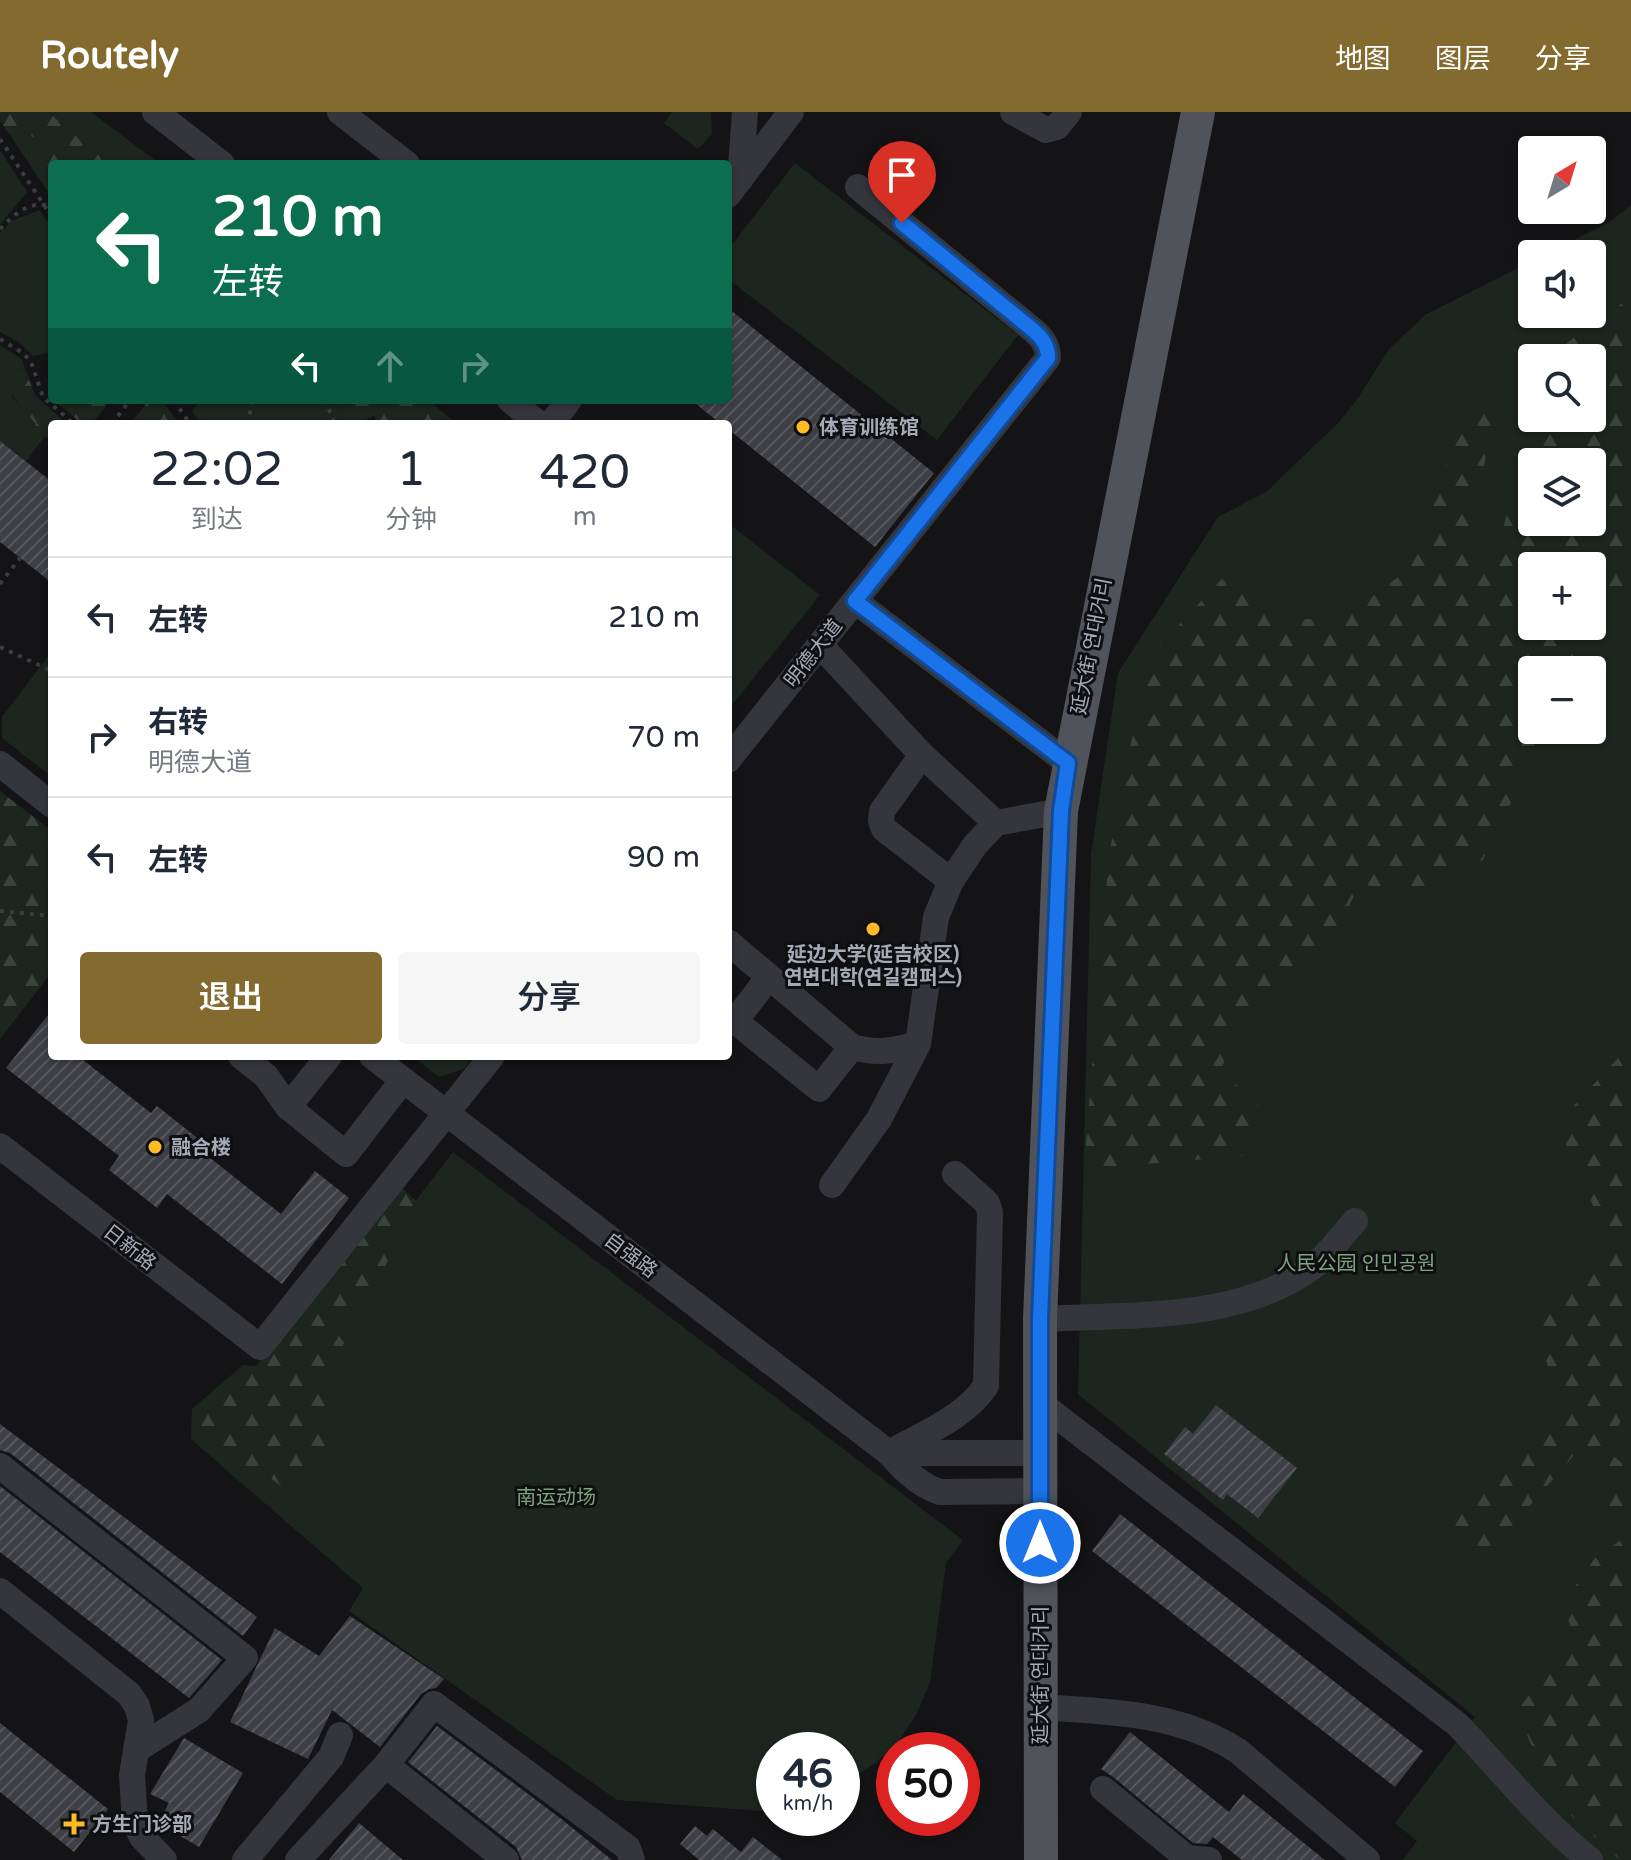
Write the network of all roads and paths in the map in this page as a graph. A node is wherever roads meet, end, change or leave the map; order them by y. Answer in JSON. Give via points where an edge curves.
{"nodes":[{"id":1,"x":155,"y":112,"type":"edge"},
{"id":2,"x":340,"y":112,"type":"edge"},
{"id":3,"x":745,"y":112,"type":"edge"},
{"id":4,"x":791,"y":112,"type":"edge"},
{"id":5,"x":1013,"y":112,"type":"edge"},
{"id":6,"x":1069,"y":112,"type":"edge"},
{"id":7,"x":1198,"y":112,"type":"edge"},
{"id":8,"x":0,"y":139,"type":"edge"},
{"id":9,"x":217,"y":160,"type":"edge"},
{"id":10,"x":402,"y":160,"type":"edge"},
{"id":11,"x":734,"y":187,"type":"edge"},
{"id":12,"x":858,"y":187,"type":"dead end"},
{"id":13,"x":43,"y":204,"type":"junction"},
{"id":14,"x":48,"y":206,"type":"edge"},
{"id":15,"x":48,"y":211,"type":"edge"},
{"id":16,"x":0,"y":229,"type":"edge"},
{"id":17,"x":0,"y":339,"type":"edge"},
{"id":18,"x":48,"y":401,"type":"edge"},
{"id":19,"x":51,"y":404,"type":"edge"},
{"id":20,"x":515,"y":404,"type":"edge"},
{"id":21,"x":69,"y":420,"type":"edge"},
{"id":22,"x":534,"y":420,"type":"edge"},
{"id":23,"x":20,"y":558,"type":"dead end"},
{"id":24,"x":0,"y":584,"type":"edge"},
{"id":25,"x":855,"y":601,"type":"junction"},
{"id":26,"x":820,"y":645,"type":"junction"},
{"id":27,"x":0,"y":647,"type":"edge"},
{"id":28,"x":48,"y":669,"type":"edge"},
{"id":29,"x":732,"y":755,"type":"edge"},
{"id":30,"x":922,"y":755,"type":"junction"},
{"id":31,"x":1068,"y":763,"type":"junction"},
{"id":32,"x":0,"y":764,"type":"edge"},
{"id":33,"x":48,"y":802,"type":"edge"},
{"id":34,"x":1061,"y":811,"type":"junction"},
{"id":35,"x":996,"y":823,"type":"junction"},
{"id":36,"x":951,"y":881,"type":"junction"},
{"id":37,"x":0,"y":911,"type":"edge"},
{"id":38,"x":48,"y":916,"type":"edge"},
{"id":39,"x":732,"y":945,"type":"edge"},
{"id":40,"x":769,"y":977,"type":"junction"},
{"id":41,"x":732,"y":1018,"type":"edge"},
{"id":42,"x":918,"y":1044,"type":"junction"},
{"id":43,"x":852,"y":1047,"type":"junction"},
{"id":44,"x":246,"y":1060,"type":"edge"},
{"id":45,"x":326,"y":1060,"type":"edge"},
{"id":46,"x":377,"y":1060,"type":"edge"},
{"id":47,"x":489,"y":1060,"type":"edge"},
{"id":48,"x":403,"y":1080,"type":"junction"},
{"id":49,"x":288,"y":1107,"type":"junction"},
{"id":50,"x":446,"y":1113,"type":"junction"},
{"id":51,"x":0,"y":1146,"type":"edge"},
{"id":52,"x":955,"y":1174,"type":"dead end"},
{"id":53,"x":832,"y":1185,"type":"dead end"},
{"id":54,"x":1355,"y":1221,"type":"dead end"},
{"id":55,"x":1040,"y":1319,"type":"junction"},
{"id":56,"x":1040,"y":1403,"type":"junction"},
{"id":57,"x":889,"y":1453,"type":"junction"},
{"id":58,"x":1040,"y":1453,"type":"junction"},
{"id":59,"x":0,"y":1466,"type":"edge"},
{"id":60,"x":1040,"y":1491,"type":"junction"},
{"id":61,"x":0,"y":1591,"type":"edge"},
{"id":62,"x":1040,"y":1707,"type":"junction"},
{"id":63,"x":340,"y":1735,"type":"dead end"},
{"id":64,"x":136,"y":1750,"type":"junction"},
{"id":65,"x":386,"y":1765,"type":"junction"},
{"id":66,"x":1103,"y":1789,"type":"dead end"},
{"id":67,"x":1194,"y":1859,"type":"edge"},
{"id":68,"x":164,"y":1860,"type":"edge"},
{"id":69,"x":245,"y":1860,"type":"edge"},
{"id":70,"x":298,"y":1860,"type":"edge"},
{"id":71,"x":506,"y":1860,"type":"edge"},
{"id":72,"x":632,"y":1860,"type":"edge"},
{"id":73,"x":1041,"y":1860,"type":"edge"},
{"id":74,"x":1367,"y":1860,"type":"edge"},
{"id":75,"x":1590,"y":1860,"type":"edge"}],
"edges":[{"from":1,"to":9,"type":"lane"},
{"from":2,"to":10,"type":"lane"},
{"from":3,"to":11,"type":"lane"},
{"from":4,"to":11,"type":"lane"},
{"from":5,"to":6,"type":"lane","via":[[1046,130],[1057,127]]},
{"from":7,"to":31,"type":"main road","name":"延大街 연대거리"},
{"from":8,"to":13,"type":"path"},
{"from":12,"to":25,"type":"lane","name":"明德大道","via":[[1041,337],[1048,358]]},
{"from":13,"to":14,"type":"path"},
{"from":13,"to":15,"type":"path"},
{"from":13,"to":16,"type":"path","via":[[28,205]]},
{"from":17,"to":18,"type":"path","via":[[31,362]]},
{"from":19,"to":21,"type":"path"},
{"from":20,"to":22,"type":"lane"},
{"from":23,"to":24,"type":"path"},
{"from":25,"to":26,"type":"lane","name":"明德大道"},
{"from":25,"to":31,"type":"lane"},
{"from":26,"to":29,"type":"lane","name":"明德大道"},
{"from":26,"to":30,"type":"lane"},
{"from":27,"to":28,"type":"path"},
{"from":30,"to":35,"type":"lane"},
{"from":30,"to":36,"type":"lane","via":[[882,811],[881,821],[884,829]]},
{"from":31,"to":34,"type":"main road","name":"延大街 연대거리"},
{"from":32,"to":33,"type":"lane"},
{"from":34,"to":35,"type":"lane"},
{"from":34,"to":55,"type":"main road","name":"延大街 연대거리"},
{"from":35,"to":36,"type":"lane"},
{"from":36,"to":42,"type":"lane","via":[[936,917]]},
{"from":37,"to":38,"type":"path"},
{"from":39,"to":40,"type":"lane"},
{"from":40,"to":41,"type":"lane"},
{"from":40,"to":43,"type":"lane"},
{"from":41,"to":43,"type":"lane","via":[[819,1089]]},
{"from":42,"to":43,"type":"lane","via":[[873,1053]]},
{"from":42,"to":53,"type":"lane","via":[[879,1119]]},
{"from":44,"to":49,"type":"lane","via":[[266,1076]]},
{"from":45,"to":49,"type":"lane"},
{"from":46,"to":48,"type":"lane","name":"自强路"},
{"from":47,"to":50,"type":"lane"},
{"from":48,"to":49,"type":"lane","via":[[346,1154]]},
{"from":48,"to":50,"type":"lane","name":"自强路"},
{"from":50,"to":51,"type":"lane","name":"日新路","via":[[260,1347]]},
{"from":50,"to":57,"type":"lane","name":"自强路"},
{"from":52,"to":57,"type":"lane","via":[[990,1212],[986,1386],[960,1413]]},
{"from":54,"to":55,"type":"lane","via":[[1316,1264],[1290,1282],[1250,1298],[1207,1310]]},
{"from":55,"to":56,"type":"main road","name":"延大街 연대거리"},
{"from":56,"to":58,"type":"main road","name":"延大街 연대거리"},
{"from":56,"to":75,"type":"lane","via":[[1458,1725],[1515,1790]]},
{"from":57,"to":58,"type":"lane"},
{"from":57,"to":60,"type":"lane","name":"自强路","via":[[909,1474],[940,1492]]},
{"from":58,"to":60,"type":"main road","name":"延大街 연대거리"},
{"from":59,"to":64,"type":"lane","via":[[245,1658],[199,1710]]},
{"from":60,"to":62,"type":"main road","name":"延大街 연대거리"},
{"from":61,"to":64,"type":"lane","via":[[129,1694],[141,1720]]},
{"from":62,"to":73,"type":"main road","name":"延大街 연대거리"},
{"from":62,"to":74,"type":"lane","via":[[1137,1714],[1219,1739]]},
{"from":63,"to":69,"type":"lane","via":[[331,1757]]},
{"from":64,"to":68,"type":"lane","via":[[135,1823]]},
{"from":65,"to":70,"type":"lane"},
{"from":65,"to":71,"type":"lane"},
{"from":65,"to":72,"type":"lane","via":[[434,1704],[628,1848]]},
{"from":66,"to":67,"type":"lane"}]}
